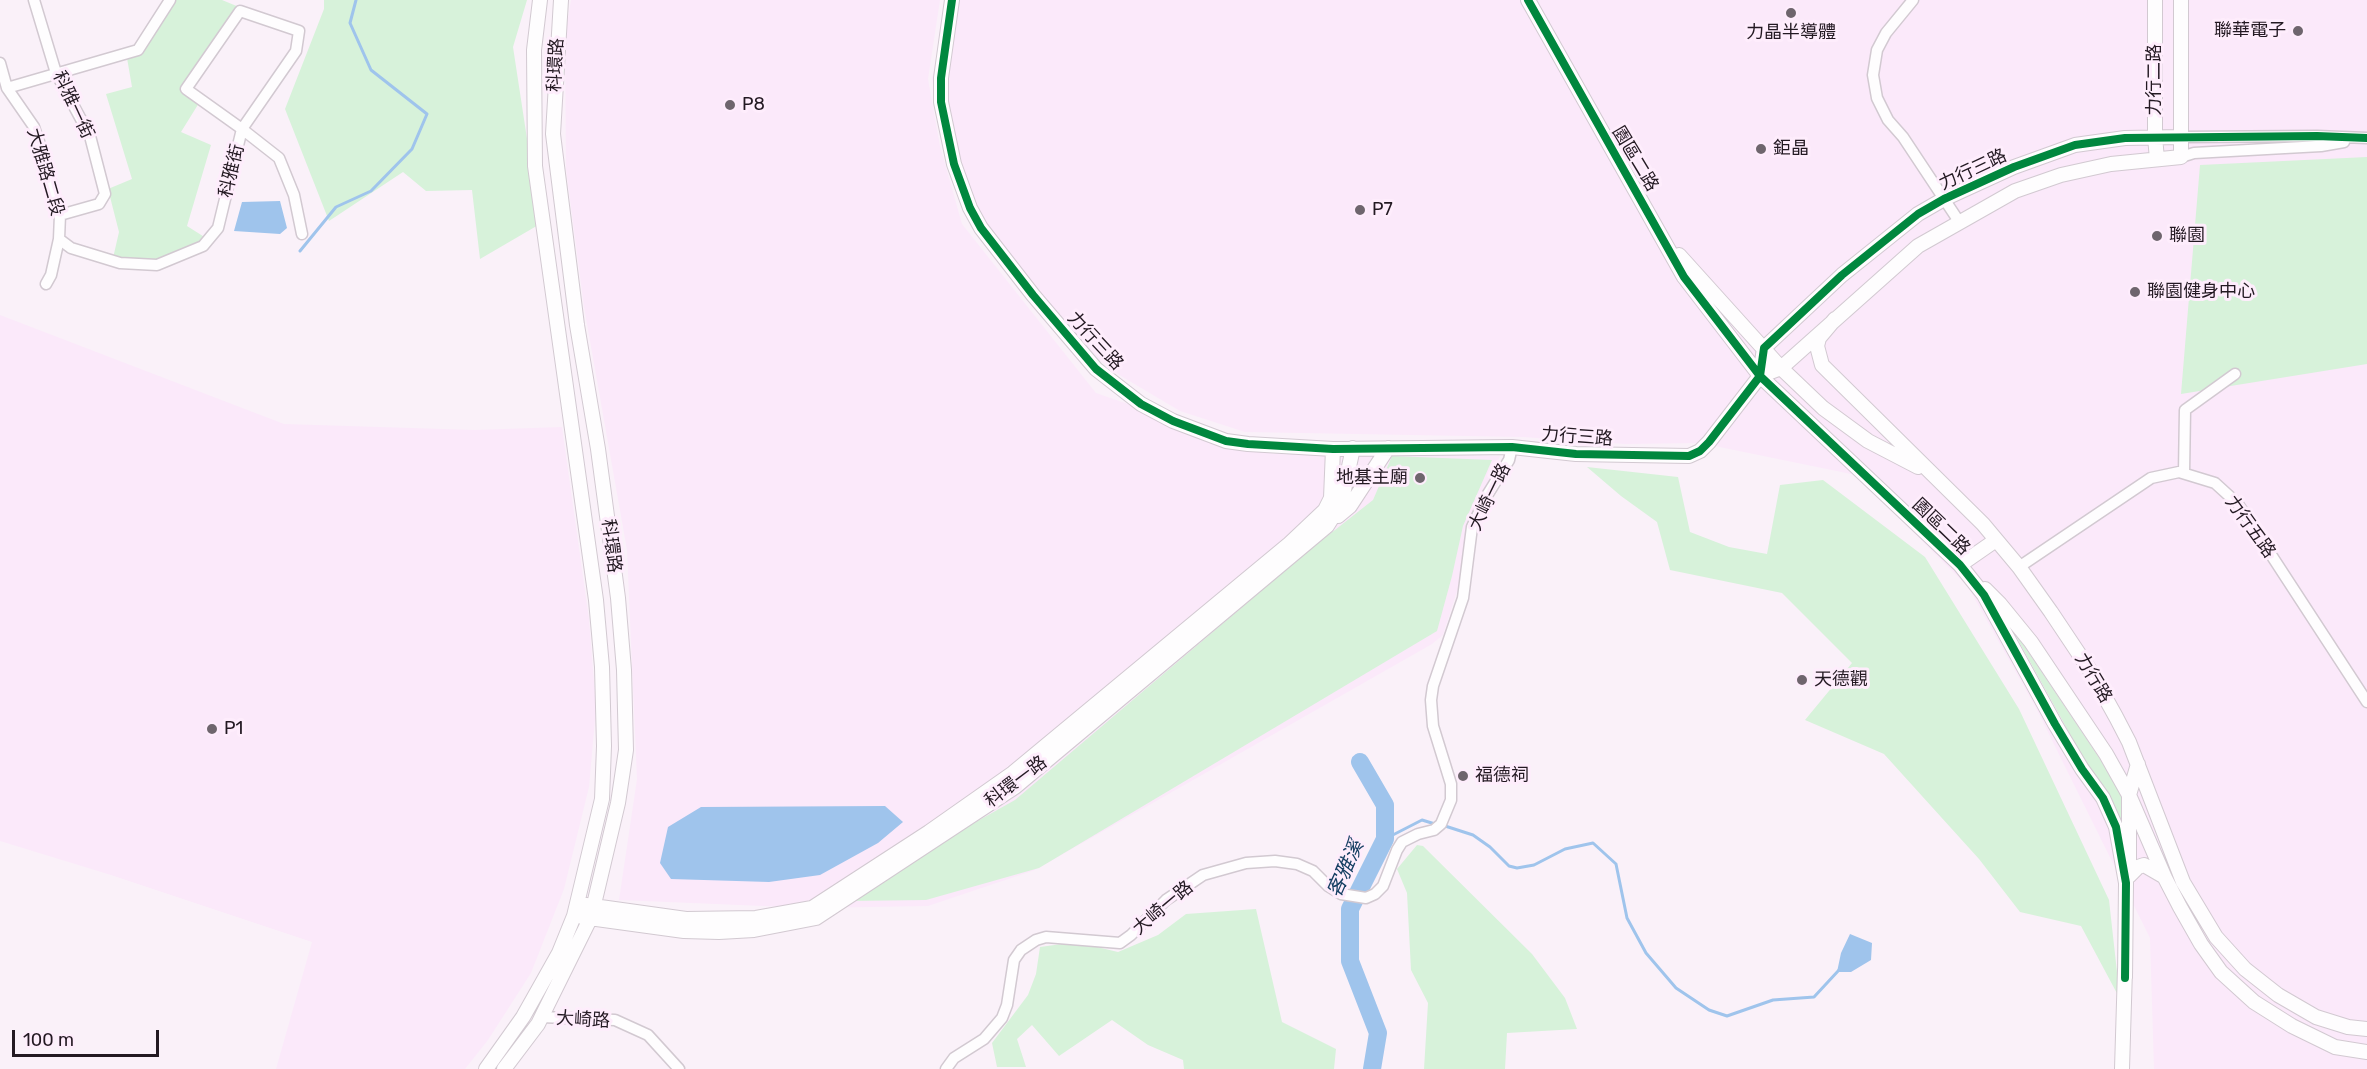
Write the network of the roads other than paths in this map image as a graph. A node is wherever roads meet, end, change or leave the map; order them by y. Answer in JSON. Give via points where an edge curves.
{"nodes":[{"id":1,"x":34,"y":0,"type":"edge"},
{"id":2,"x":170,"y":0,"type":"edge"},
{"id":3,"x":540,"y":0,"type":"edge"},
{"id":4,"x":561,"y":0,"type":"edge"},
{"id":5,"x":952,"y":0,"type":"edge"},
{"id":6,"x":1528,"y":0,"type":"edge"},
{"id":7,"x":1913,"y":0,"type":"edge"},
{"id":8,"x":2155,"y":0,"type":"edge"},
{"id":9,"x":2181,"y":0,"type":"edge"},
{"id":10,"x":0,"y":63,"type":"edge"},
{"id":11,"x":56,"y":73,"type":"junction"},
{"id":12,"x":7,"y":88,"type":"junction"},
{"id":13,"x":242,"y":129,"type":"junction"},
{"id":14,"x":2155,"y":137,"type":"junction"},
{"id":15,"x":2181,"y":137,"type":"junction"},
{"id":16,"x":2365,"y":138,"type":"edge"},
{"id":17,"x":2181,"y":156,"type":"junction"},
{"id":18,"x":2157,"y":159,"type":"junction"},
{"id":19,"x":1944,"y":199,"type":"junction"},
{"id":20,"x":60,"y":214,"type":"junction"},
{"id":21,"x":1960,"y":223,"type":"junction"},
{"id":22,"x":302,"y":234,"type":"dead end"},
{"id":23,"x":59,"y":239,"type":"junction"},
{"id":24,"x":1665,"y":240,"type":"junction"},
{"id":25,"x":71,"y":248,"type":"joint"},
{"id":26,"x":46,"y":284,"type":"dead end"},
{"id":27,"x":1835,"y":319,"type":"junction"},
{"id":28,"x":1764,"y":348,"type":"junction"},
{"id":29,"x":1781,"y":368,"type":"junction"},
{"id":30,"x":2235,"y":374,"type":"dead end"},
{"id":31,"x":1760,"y":376,"type":"junction"},
{"id":32,"x":1512,"y":447,"type":"junction"},
{"id":33,"x":1333,"y":448,"type":"junction"},
{"id":34,"x":1353,"y":448,"type":"junction"},
{"id":35,"x":1388,"y":448,"type":"junction"},
{"id":36,"x":2184,"y":473,"type":"junction"},
{"id":37,"x":1933,"y":475,"type":"junction"},
{"id":38,"x":1332,"y":521,"type":"junction"},
{"id":39,"x":1996,"y":540,"type":"junction"},
{"id":40,"x":1960,"y":565,"type":"junction"},
{"id":41,"x":2019,"y":567,"type":"junction"},
{"id":42,"x":2367,"y":702,"type":"edge"},
{"id":43,"x":2138,"y":764,"type":"junction"},
{"id":44,"x":2129,"y":795,"type":"junction"},
{"id":45,"x":2129,"y":876,"type":"junction"},
{"id":46,"x":2165,"y":878,"type":"junction"},
{"id":47,"x":576,"y":910,"type":"junction"},
{"id":48,"x":593,"y":912,"type":"junction"},
{"id":49,"x":2125,"y":978,"type":"junction"},
{"id":50,"x":541,"y":1017,"type":"junction"},
{"id":51,"x":2367,"y":1029,"type":"edge"},
{"id":52,"x":2367,"y":1052,"type":"edge"},
{"id":53,"x":486,"y":1069,"type":"edge"},
{"id":54,"x":504,"y":1069,"type":"edge"},
{"id":55,"x":679,"y":1069,"type":"edge"},
{"id":56,"x":946,"y":1069,"type":"edge"},
{"id":57,"x":2122,"y":1069,"type":"edge"}],
"edges":[{"from":1,"to":11,"type":"street","name":"科雅一街"},
{"from":2,"to":11,"type":"street","via":[[138,51]]},
{"from":3,"to":47,"type":"street","name":"科環路","via":[[534,51],[535,166],[602,667],[602,799]]},
{"from":4,"to":48,"type":"street","name":"科環路","via":[[553,134],[618,598],[624,670],[626,750]]},
{"from":5,"to":33,"type":"street","name":"力行三路","via":[[941,102],[954,164],[981,228],[1033,295],[1096,369],[1141,404],[1173,421],[1226,441]]},
{"from":6,"to":24,"type":"street","name":"園區二路"},
{"from":7,"to":19,"type":"street","via":[[1886,33],[1877,50],[1873,75],[1877,98],[1888,120]]},
{"from":8,"to":14,"type":"street","name":"力行二路"},
{"from":9,"to":15,"type":"street","name":"力行二路"},
{"from":10,"to":12,"type":"street","name":"大雅路二段"},
{"from":11,"to":12,"type":"street"},
{"from":11,"to":20,"type":"street","name":"科雅一街","via":[[90,136],[105,194],[99,204]]},
{"from":12,"to":20,"type":"street","name":"大雅路二段","via":[[34,127]]},
{"from":13,"to":13,"type":"street","name":"科雅街","via":[[296,51],[300,31],[240,11],[186,89]]},
{"from":13,"to":22,"type":"street","via":[[279,158],[294,195]]},
{"from":13,"to":25,"type":"street","name":"科雅街","via":[[218,228],[203,246],[157,265],[120,263]]},
{"from":14,"to":15,"type":"street","name":"力行三路"},
{"from":14,"to":18,"type":"street","name":"力行二路"},
{"from":14,"to":19,"type":"street","name":"力行三路","via":[[2074,145]]},
{"from":15,"to":16,"type":"street","name":"力行三路"},
{"from":15,"to":17,"type":"street","name":"力行二路"},
{"from":16,"to":17,"type":"street","name":"力行三路","via":[[2321,146]]},
{"from":17,"to":18,"type":"street","name":"力行三路"},
{"from":18,"to":21,"type":"street","name":"力行三路","via":[[2061,175],[2015,191]]},
{"from":19,"to":21,"type":"street"},
{"from":19,"to":28,"type":"street","name":"力行三路","via":[[1918,214],[1842,275]]},
{"from":20,"to":23,"type":"street","name":"大雅路二段"},
{"from":21,"to":27,"type":"street","name":"力行三路","via":[[1918,246]]},
{"from":23,"to":25,"type":"street","name":"大雅路二段"},
{"from":23,"to":26,"type":"street"},
{"from":24,"to":28,"type":"street","name":"園區二路"},
{"from":24,"to":31,"type":"street","name":"園區二路","via":[[1684,277]]},
{"from":27,"to":29,"type":"street","name":"力行三路"},
{"from":27,"to":37,"type":"street","name":"力行路","via":[[1819,338],[1822,365]]},
{"from":28,"to":29,"type":"street","name":"園區二路"},
{"from":28,"to":31,"type":"street"},
{"from":29,"to":31,"type":"street","name":"力行三路"},
{"from":29,"to":37,"type":"street","name":"園區二路","via":[[1823,408],[1868,441]]},
{"from":30,"to":36,"type":"street","via":[[2185,410]]},
{"from":31,"to":32,"type":"street","name":"力行三路","via":[[1708,442],[1689,456],[1576,454]]},
{"from":31,"to":40,"type":"street","name":"園區二路"},
{"from":32,"to":35,"type":"street","name":"力行三路"},
{"from":32,"to":56,"type":"street","name":"大崎一路","via":[[1509,460],[1472,527],[1462,598],[1433,686],[1432,719],[1449,773],[1451,800],[1441,824],[1402,842],[1383,886],[1366,898],[1348,897],[1297,864],[1246,863],[1203,875],[1166,900],[1120,943],[1036,940],[1014,960],[1002,1018],[984,1039],[954,1058]]},
{"from":33,"to":34,"type":"street","name":"力行三路"},
{"from":33,"to":48,"type":"street","name":"科環一路","via":[[1331,498],[1325,510],[1288,545],[1013,773],[812,908],[756,918],[686,919]]},
{"from":34,"to":35,"type":"street","name":"力行三路"},
{"from":34,"to":38,"type":"street","name":"科環一路","via":[[1346,487]]},
{"from":35,"to":38,"type":"street","via":[[1350,506]]},
{"from":36,"to":41,"type":"street","name":"力行五路","via":[[2151,478]]},
{"from":36,"to":42,"type":"street","name":"力行五路","via":[[2215,483],[2238,504]]},
{"from":37,"to":39,"type":"street","name":"力行路"},
{"from":38,"to":48,"type":"street","name":"科環一路","via":[[1015,787],[816,918],[754,930],[719,932],[684,931]]},
{"from":39,"to":40,"type":"street"},
{"from":39,"to":41,"type":"street","name":"力行路"},
{"from":40,"to":44,"type":"street","name":"力行路","via":[[2031,642]]},
{"from":40,"to":49,"type":"street","name":"園區二路","via":[[1984,595],[2055,724],[2103,798],[2116,827],[2126,883]]},
{"from":41,"to":43,"type":"street","name":"力行路","via":[[2091,672]]},
{"from":43,"to":44,"type":"street","name":"園區二路"},
{"from":43,"to":51,"type":"street","name":"力行路","via":[[2183,882],[2216,937],[2245,969],[2278,995],[2316,1017]]},
{"from":44,"to":45,"type":"street","name":"園區二路"},
{"from":44,"to":46,"type":"street","name":"力行路"},
{"from":45,"to":46,"type":"street","via":[[2144,865]]},
{"from":45,"to":49,"type":"street","name":"園區二路"},
{"from":46,"to":52,"type":"street","name":"力行路","via":[[2221,972],[2254,1002],[2335,1047]]},
{"from":47,"to":48,"type":"street","name":"科環一路"},
{"from":47,"to":53,"type":"street","name":"科環路","via":[[559,953],[523,1017]]},
{"from":48,"to":50,"type":"street","name":"科環路"},
{"from":49,"to":57,"type":"street","name":"園區二路"},
{"from":50,"to":54,"type":"street","name":"科環路"},
{"from":50,"to":55,"type":"street","name":"大崎路","via":[[615,1020],[648,1035]]}]}
